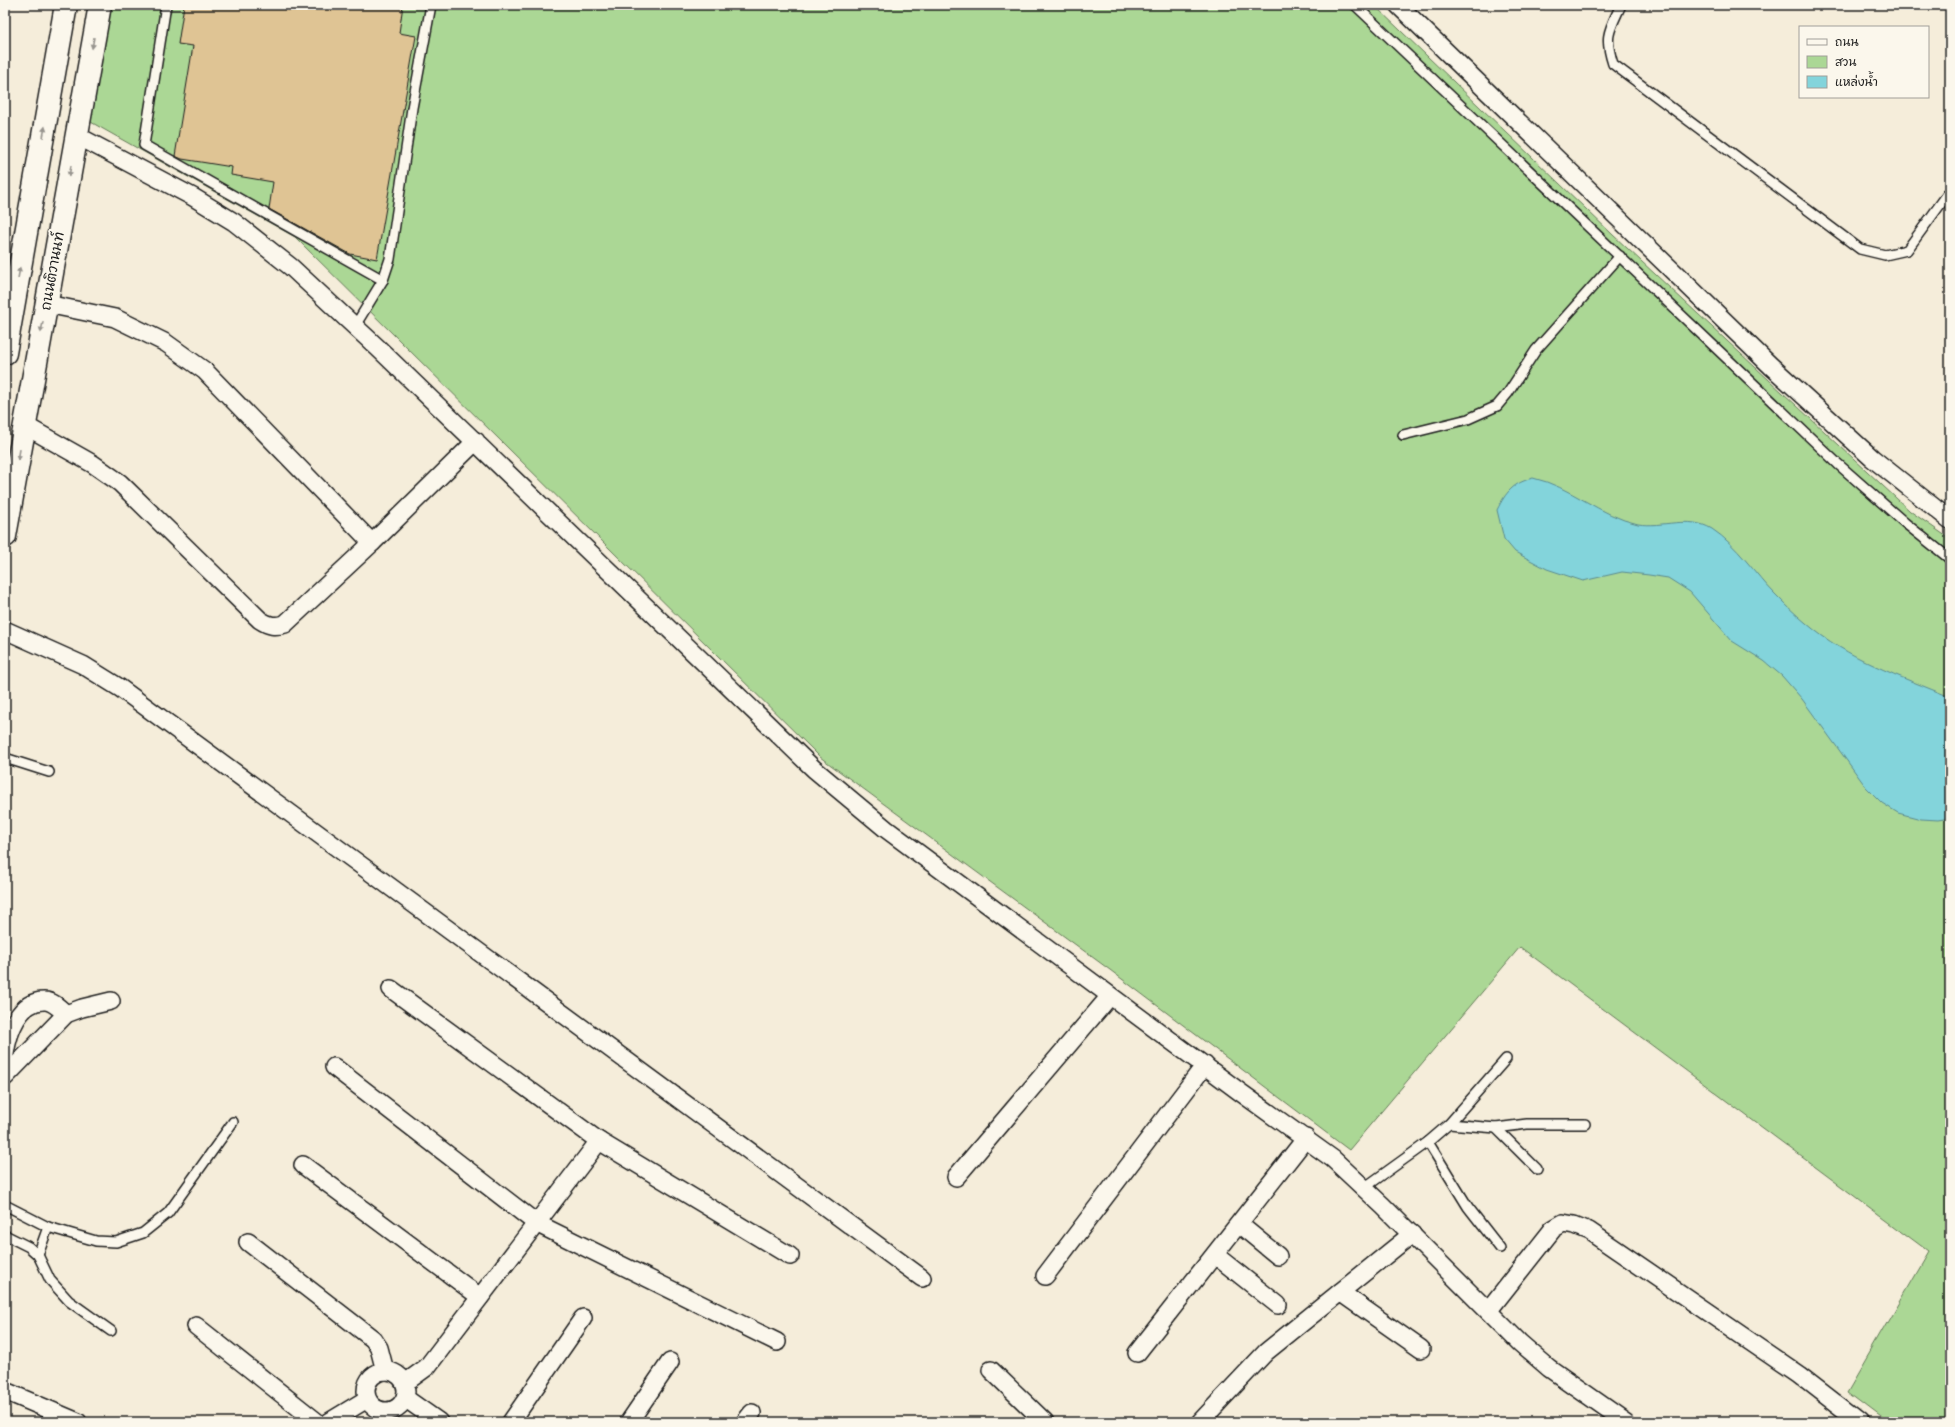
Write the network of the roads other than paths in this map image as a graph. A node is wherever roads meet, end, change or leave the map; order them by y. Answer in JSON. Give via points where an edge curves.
{"nodes":[{"id":1,"x":66,"y":5,"type":"edge"},
{"id":2,"x":100,"y":5,"type":"edge"},
{"id":3,"x":166,"y":5,"type":"edge"},
{"id":4,"x":431,"y":5,"type":"edge"},
{"id":5,"x":1355,"y":5,"type":"edge"},
{"id":6,"x":1398,"y":5,"type":"edge"},
{"id":7,"x":1621,"y":5,"type":"edge"},
{"id":8,"x":76,"y":135,"type":"junction"},
{"id":9,"x":1950,"y":191,"type":"edge"},
{"id":10,"x":1620,"y":256,"type":"junction"},
{"id":11,"x":383,"y":280,"type":"junction"},
{"id":12,"x":47,"y":304,"type":"junction"},
{"id":13,"x":355,"y":326,"type":"junction"},
{"id":14,"x":5,"y":353,"type":"edge"},
{"id":15,"x":24,"y":425,"type":"junction"},
{"id":16,"x":1403,"y":435,"type":"dead end"},
{"id":17,"x":476,"y":441,"type":"junction"},
{"id":18,"x":1950,"y":520,"type":"edge"},
{"id":19,"x":5,"y":536,"type":"edge"},
{"id":20,"x":372,"y":543,"type":"junction"},
{"id":21,"x":1950,"y":559,"type":"edge"},
{"id":22,"x":5,"y":630,"type":"edge"},
{"id":23,"x":5,"y":758,"type":"edge"},
{"id":24,"x":49,"y":772,"type":"dead end"},
{"id":25,"x":391,"y":989,"type":"dead end"},
{"id":26,"x":1110,"y":996,"type":"junction"},
{"id":27,"x":111,"y":1001,"type":"dead end"},
{"id":28,"x":66,"y":1014,"type":"junction"},
{"id":29,"x":5,"y":1054,"type":"edge"},
{"id":30,"x":1506,"y":1059,"type":"dead end"},
{"id":31,"x":1205,"y":1065,"type":"junction"},
{"id":32,"x":334,"y":1067,"type":"dead end"},
{"id":33,"x":6,"y":1069,"type":"edge"},
{"id":34,"x":233,"y":1122,"type":"dead end"},
{"id":35,"x":1449,"y":1124,"type":"junction"},
{"id":36,"x":1585,"y":1124,"type":"dead end"},
{"id":37,"x":1496,"y":1128,"type":"junction"},
{"id":38,"x":1306,"y":1138,"type":"junction"},
{"id":39,"x":599,"y":1141,"type":"junction"},
{"id":40,"x":1428,"y":1142,"type":"junction"},
{"id":41,"x":303,"y":1165,"type":"dead end"},
{"id":42,"x":1537,"y":1169,"type":"dead end"},
{"id":43,"x":956,"y":1177,"type":"dead end"},
{"id":44,"x":1364,"y":1188,"type":"junction"},
{"id":45,"x":5,"y":1205,"type":"edge"},
{"id":46,"x":536,"y":1223,"type":"junction"},
{"id":47,"x":1238,"y":1224,"type":"junction"},
{"id":48,"x":48,"y":1227,"type":"junction"},
{"id":49,"x":1412,"y":1234,"type":"junction"},
{"id":50,"x":5,"y":1235,"type":"edge"},
{"id":51,"x":248,"y":1242,"type":"dead end"},
{"id":52,"x":1500,"y":1248,"type":"dead end"},
{"id":53,"x":38,"y":1255,"type":"junction"},
{"id":54,"x":1215,"y":1255,"type":"junction"},
{"id":55,"x":790,"y":1256,"type":"dead end"},
{"id":56,"x":1278,"y":1256,"type":"dead end"},
{"id":57,"x":1045,"y":1276,"type":"dead end"},
{"id":58,"x":922,"y":1278,"type":"dead end"},
{"id":59,"x":1340,"y":1292,"type":"junction"},
{"id":60,"x":480,"y":1297,"type":"junction"},
{"id":61,"x":1278,"y":1305,"type":"dead end"},
{"id":62,"x":1489,"y":1310,"type":"junction"},
{"id":63,"x":583,"y":1318,"type":"dead end"},
{"id":64,"x":196,"y":1326,"type":"dead end"},
{"id":65,"x":111,"y":1331,"type":"dead end"},
{"id":66,"x":777,"y":1342,"type":"dead end"},
{"id":67,"x":1421,"y":1349,"type":"dead end"},
{"id":68,"x":1137,"y":1353,"type":"dead end"},
{"id":69,"x":670,"y":1362,"type":"dead end"},
{"id":70,"x":991,"y":1370,"type":"dead end"},
{"id":71,"x":385,"y":1371,"type":"junction"},
{"id":72,"x":5,"y":1391,"type":"edge"},
{"id":73,"x":405,"y":1391,"type":"junction"},
{"id":74,"x":367,"y":1399,"type":"junction"},
{"id":75,"x":78,"y":1422,"type":"edge"},
{"id":76,"x":317,"y":1422,"type":"edge"},
{"id":77,"x":329,"y":1422,"type":"edge"},
{"id":78,"x":439,"y":1422,"type":"edge"},
{"id":79,"x":511,"y":1422,"type":"edge"},
{"id":80,"x":629,"y":1422,"type":"edge"},
{"id":81,"x":1045,"y":1422,"type":"edge"},
{"id":82,"x":1200,"y":1422,"type":"edge"},
{"id":83,"x":1626,"y":1422,"type":"edge"},
{"id":84,"x":1860,"y":1422,"type":"edge"}],
"edges":[{"from":14,"to":1,"type":"main road","one_way":true},
{"from":2,"to":8,"type":"main road","name":"ถนนติวานนท์","one_way":true},
{"from":3,"to":11,"type":"lane","via":[[144,145]]},
{"from":4,"to":11,"type":"lane","via":[[412,108],[390,259]]},
{"from":5,"to":10,"type":"lane"},
{"from":6,"to":18,"type":"street","via":[[1771,366],[1872,458]]},
{"from":7,"to":9,"type":"lane","via":[[1608,32],[1608,48],[1614,64],[1860,249],[1885,255],[1907,250]]},
{"from":8,"to":12,"type":"main road","name":"ถนนติวานนท์","one_way":true},
{"from":8,"to":13,"type":"street","via":[[150,172],[234,222],[291,267]]},
{"from":10,"to":16,"type":"lane","via":[[1536,350],[1497,406],[1468,419]]},
{"from":10,"to":21,"type":"lane","via":[[1838,464]]},
{"from":11,"to":13,"type":"lane"},
{"from":12,"to":15,"type":"main road","name":"ถนนติวานนท์","one_way":true},
{"from":12,"to":20,"type":"street","via":[[115,318],[166,343],[205,371]]},
{"from":13,"to":17,"type":"street"},
{"from":15,"to":19,"type":"main road","name":"ถนนติวานนท์","one_way":true},
{"from":15,"to":20,"type":"street","via":[[93,464],[120,483],[267,624],[276,627],[285,624]]},
{"from":17,"to":20,"type":"street"},
{"from":17,"to":26,"type":"street","via":[[814,769],[886,829]]},
{"from":22,"to":58,"type":"street","via":[[83,665],[120,688]]},
{"from":23,"to":24,"type":"lane"},
{"from":25,"to":39,"type":"street"},
{"from":26,"to":31,"type":"street"},
{"from":26,"to":43,"type":"street"},
{"from":27,"to":28,"type":"street"},
{"from":28,"to":29,"type":"street","via":[[55,1004],[45,1000],[32,1004],[20,1014],[14,1024]]},
{"from":28,"to":33,"type":"street"},
{"from":30,"to":35,"type":"lane"},
{"from":31,"to":38,"type":"street"},
{"from":31,"to":57,"type":"street"},
{"from":32,"to":46,"type":"street"},
{"from":34,"to":48,"type":"lane","via":[[168,1213],[143,1233],[116,1242],[96,1241]]},
{"from":35,"to":37,"type":"lane"},
{"from":35,"to":40,"type":"lane"},
{"from":36,"to":37,"type":"lane","via":[[1527,1124]]},
{"from":37,"to":42,"type":"lane"},
{"from":38,"to":44,"type":"street"},
{"from":38,"to":47,"type":"street"},
{"from":39,"to":46,"type":"street"},
{"from":39,"to":55,"type":"street"},
{"from":40,"to":44,"type":"lane"},
{"from":40,"to":52,"type":"lane","via":[[1468,1207]]},
{"from":41,"to":60,"type":"street"},
{"from":44,"to":49,"type":"street"},
{"from":45,"to":48,"type":"lane"},
{"from":46,"to":60,"type":"street"},
{"from":46,"to":66,"type":"street"},
{"from":47,"to":54,"type":"street"},
{"from":47,"to":56,"type":"street"},
{"from":48,"to":53,"type":"lane"},
{"from":49,"to":59,"type":"street"},
{"from":49,"to":62,"type":"street"},
{"from":50,"to":53,"type":"lane","via":[[29,1247]]},
{"from":51,"to":71,"type":"street","via":[[373,1339],[379,1348]]},
{"from":53,"to":65,"type":"lane","via":[[50,1280],[69,1301]]},
{"from":54,"to":61,"type":"street"},
{"from":54,"to":68,"type":"street"},
{"from":59,"to":67,"type":"street"},
{"from":59,"to":82,"type":"street","via":[[1266,1352]]},
{"from":60,"to":73,"type":"street","via":[[427,1367]]},
{"from":62,"to":83,"type":"street","via":[[1520,1343],[1549,1368]]},
{"from":62,"to":84,"type":"street","via":[[1553,1229],[1563,1223],[1574,1225],[1589,1231],[1791,1369]]},
{"from":63,"to":79,"type":"street"},
{"from":64,"to":76,"type":"street"},
{"from":69,"to":80,"type":"street"},
{"from":70,"to":81,"type":"street"},
{"from":71,"to":73,"type":"street","via":[[395,1373]]},
{"from":71,"to":74,"type":"street","via":[[376,1373],[369,1380],[366,1389]]},
{"from":72,"to":75,"type":"street"},
{"from":73,"to":74,"type":"street","via":[[400,1406],[392,1411],[382,1411],[373,1407]]},
{"from":73,"to":78,"type":"street"},
{"from":74,"to":77,"type":"street"}]}
